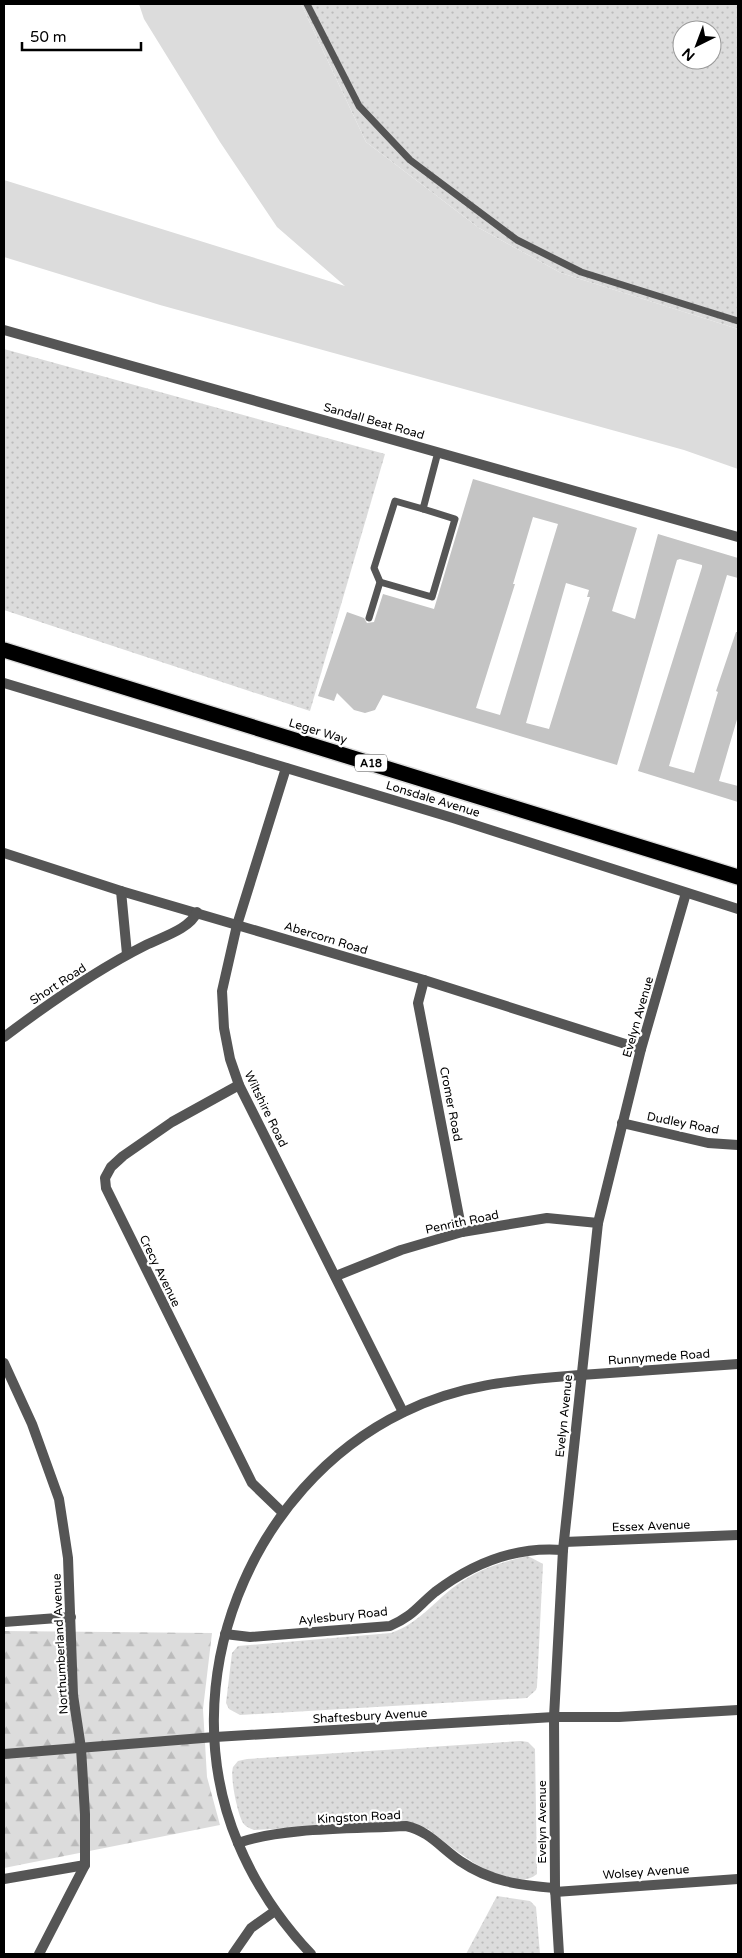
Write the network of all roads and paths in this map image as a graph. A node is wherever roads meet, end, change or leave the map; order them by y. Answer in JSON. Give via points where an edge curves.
{"nodes":[{"id":1,"x":308,"y":4,"type":"edge"},
{"id":2,"x":738,"y":321,"type":"edge"},
{"id":3,"x":4,"y":330,"type":"edge"},
{"id":4,"x":438,"y":452,"type":"junction"},
{"id":5,"x":423,"y":509,"type":"junction"},
{"id":6,"x":738,"y":537,"type":"edge"},
{"id":7,"x":380,"y":582,"type":"junction"},
{"id":8,"x":369,"y":618,"type":"dead end"},
{"id":9,"x":4,"y":650,"type":"edge"},
{"id":10,"x":4,"y":683,"type":"edge"},
{"id":11,"x":286,"y":768,"type":"junction"},
{"id":12,"x":4,"y":854,"type":"edge"},
{"id":13,"x":738,"y":877,"type":"edge"},
{"id":14,"x":121,"y":891,"type":"junction"},
{"id":15,"x":686,"y":893,"type":"junction"},
{"id":16,"x":738,"y":908,"type":"edge"},
{"id":17,"x":197,"y":912,"type":"junction"},
{"id":18,"x":237,"y":925,"type":"junction"},
{"id":19,"x":127,"y":954,"type":"junction"},
{"id":20,"x":424,"y":980,"type":"junction"},
{"id":21,"x":4,"y":1037,"type":"edge"},
{"id":22,"x":641,"y":1049,"type":"junction"},
{"id":23,"x":239,"y":1085,"type":"junction"},
{"id":24,"x":622,"y":1123,"type":"junction"},
{"id":25,"x":738,"y":1145,"type":"edge"},
{"id":26,"x":598,"y":1223,"type":"junction"},
{"id":27,"x":462,"y":1232,"type":"junction"},
{"id":28,"x":336,"y":1276,"type":"junction"},
{"id":29,"x":4,"y":1363,"type":"edge"},
{"id":30,"x":738,"y":1364,"type":"edge"},
{"id":31,"x":581,"y":1375,"type":"junction"},
{"id":32,"x":403,"y":1412,"type":"junction"},
{"id":33,"x":282,"y":1512,"type":"junction"},
{"id":34,"x":738,"y":1535,"type":"edge"},
{"id":35,"x":563,"y":1546,"type":"junction"},
{"id":36,"x":72,"y":1617,"type":"junction"},
{"id":37,"x":4,"y":1622,"type":"edge"},
{"id":38,"x":225,"y":1634,"type":"junction"},
{"id":39,"x":738,"y":1710,"type":"edge"},
{"id":40,"x":554,"y":1717,"type":"junction"},
{"id":41,"x":215,"y":1737,"type":"junction"},
{"id":42,"x":81,"y":1748,"type":"junction"},
{"id":43,"x":4,"y":1754,"type":"edge"},
{"id":44,"x":238,"y":1843,"type":"junction"},
{"id":45,"x":85,"y":1865,"type":"junction"},
{"id":46,"x":4,"y":1879,"type":"edge"},
{"id":47,"x":738,"y":1879,"type":"edge"},
{"id":48,"x":555,"y":1890,"type":"junction"},
{"id":49,"x":275,"y":1911,"type":"junction"},
{"id":50,"x":39,"y":1954,"type":"edge"},
{"id":51,"x":233,"y":1954,"type":"edge"},
{"id":52,"x":311,"y":1954,"type":"edge"},
{"id":53,"x":559,"y":1954,"type":"edge"}],
"edges":[{"from":1,"to":2,"type":"lane","via":[[359,106],[410,160],[517,240],[581,272]]},
{"from":3,"to":4,"type":"street","name":"Sandall Beat Road"},
{"from":4,"to":5,"type":"lane"},
{"from":4,"to":6,"type":"street","name":"Sandall Beat Road"},
{"from":5,"to":7,"type":"lane","via":[[395,501],[374,568]]},
{"from":5,"to":7,"type":"lane","via":[[455,519],[432,597]]},
{"from":7,"to":8,"type":"lane"},
{"from":9,"to":13,"type":"highway","name":"Leger Way","number":"A18"},
{"from":10,"to":11,"type":"street","name":"Lonsdale Avenue"},
{"from":11,"to":15,"type":"street","name":"Lonsdale Avenue"},
{"from":11,"to":18,"type":"street","name":"Wiltshire Road"},
{"from":12,"to":14,"type":"street","name":"Abercorn Road"},
{"from":14,"to":17,"type":"street","name":"Abercorn Road"},
{"from":14,"to":19,"type":"street"},
{"from":15,"to":16,"type":"street","name":"Lonsdale Avenue"},
{"from":15,"to":22,"type":"street","name":"Evelyn Avenue"},
{"from":17,"to":18,"type":"street","name":"Abercorn Road"},
{"from":17,"to":19,"type":"street","name":"Short Road","via":[[194,920]]},
{"from":18,"to":20,"type":"street","name":"Abercorn Road"},
{"from":18,"to":23,"type":"street","name":"Wiltshire Road","via":[[222,991],[222,1009],[230,1059]]},
{"from":19,"to":21,"type":"street","name":"Short Road","via":[[47,1004]]},
{"from":20,"to":22,"type":"street","name":"Abercorn Road"},
{"from":20,"to":27,"type":"street","name":"Cromer Road","via":[[418,1003]]},
{"from":22,"to":24,"type":"street","name":"Evelyn Avenue"},
{"from":23,"to":28,"type":"street","name":"Wiltshire Road"},
{"from":23,"to":33,"type":"street","name":"Crecy Avenue","via":[[172,1122],[123,1156],[108,1172],[106,1188],[252,1483]]},
{"from":24,"to":25,"type":"street","name":"Dudley Road","via":[[708,1143]]},
{"from":24,"to":26,"type":"street","name":"Evelyn Avenue"},
{"from":26,"to":27,"type":"street","name":"Penrith Road","via":[[547,1218]]},
{"from":26,"to":31,"type":"street","name":"Evelyn Avenue"},
{"from":27,"to":28,"type":"street","name":"Penrith Road","via":[[401,1250]]},
{"from":28,"to":32,"type":"street","name":"Wiltshire Road"},
{"from":29,"to":36,"type":"street","name":"Northumberland Avenue","via":[[32,1424],[58,1499],[68,1558]]},
{"from":30,"to":31,"type":"street","name":"Runnymede Road"},
{"from":31,"to":32,"type":"street","name":"Runnymede Road","via":[[508,1380],[463,1390]]},
{"from":31,"to":35,"type":"street","name":"Evelyn Avenue"},
{"from":32,"to":33,"type":"street","name":"Runnymede Road","via":[[332,1460]]},
{"from":33,"to":38,"type":"street","name":"Runnymede Road","via":[[243,1580]]},
{"from":34,"to":35,"type":"street","name":"Essex Avenue"},
{"from":35,"to":38,"type":"street","name":"Aylesbury Road","via":[[516,1552],[472,1568],[434,1593],[408,1618],[390,1626],[250,1637]]},
{"from":35,"to":40,"type":"street","name":"Evelyn Avenue"},
{"from":36,"to":37,"type":"street"},
{"from":36,"to":42,"type":"street","name":"Northumberland Avenue","via":[[73,1695]]},
{"from":38,"to":41,"type":"street","name":"Runnymede Road","via":[[215,1691]]},
{"from":39,"to":40,"type":"street","name":"Shaftesbury Avenue"},
{"from":40,"to":41,"type":"street","name":"Shaftesbury Avenue"},
{"from":40,"to":48,"type":"street","name":"Evelyn Avenue"},
{"from":41,"to":42,"type":"street","name":"Shaftesbury Avenue"},
{"from":41,"to":44,"type":"street","name":"Runnymede Road","via":[[222,1791]]},
{"from":42,"to":43,"type":"street","name":"Shaftesbury Avenue"},
{"from":42,"to":45,"type":"street","name":"Northumberland Avenue"},
{"from":44,"to":48,"type":"street","name":"Kingston Road","via":[[280,1834],[406,1826],[420,1829],[459,1860],[493,1878]]},
{"from":44,"to":49,"type":"street","name":"Runnymede Road"},
{"from":45,"to":46,"type":"street"},
{"from":45,"to":50,"type":"street","name":"Northumberland Avenue"},
{"from":47,"to":48,"type":"street","name":"Wolsey Avenue"},
{"from":48,"to":53,"type":"street","name":"Evelyn Avenue"},
{"from":49,"to":51,"type":"street","via":[[251,1928]]},
{"from":49,"to":52,"type":"street","name":"Runnymede Road"}]}
